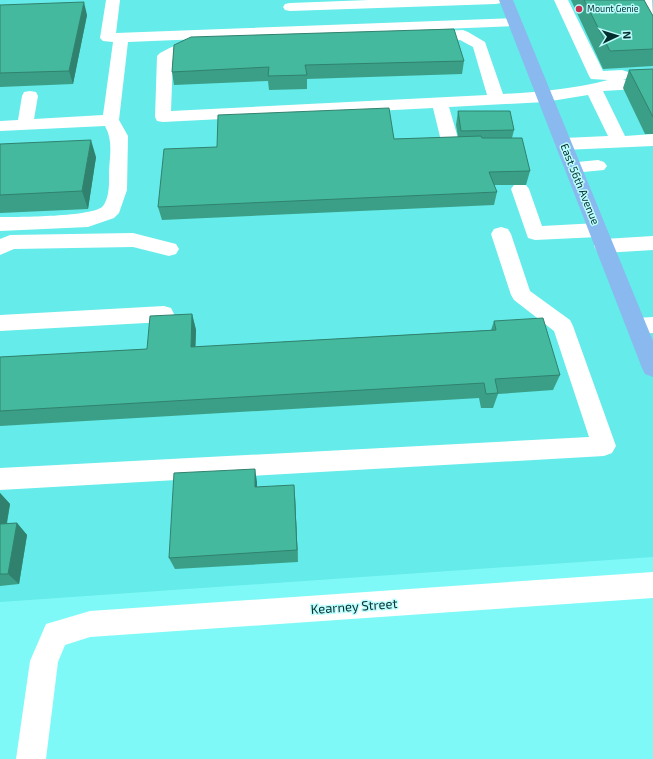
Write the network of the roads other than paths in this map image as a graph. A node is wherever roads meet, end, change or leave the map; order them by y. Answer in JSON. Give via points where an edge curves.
{"nodes":[{"id":1,"x":113,"y":0,"type":"edge"},
{"id":2,"x":496,"y":0,"type":"edge"},
{"id":3,"x":506,"y":0,"type":"edge"},
{"id":4,"x":562,"y":0,"type":"edge"},
{"id":5,"x":645,"y":0,"type":"edge"},
{"id":6,"x":416,"y":1,"type":"edge"},
{"id":7,"x":290,"y":7,"type":"dead end"},
{"id":8,"x":653,"y":14,"type":"edge"},
{"id":9,"x":515,"y":22,"type":"junction"},
{"id":10,"x":121,"y":37,"type":"junction"},
{"id":11,"x":653,"y":74,"type":"edge"},
{"id":12,"x":653,"y":83,"type":"edge"},
{"id":13,"x":593,"y":88,"type":"junction"},
{"id":14,"x":30,"y":96,"type":"dead end"},
{"id":15,"x":545,"y":97,"type":"junction"},
{"id":16,"x":497,"y":100,"type":"junction"},
{"id":17,"x":440,"y":103,"type":"junction"},
{"id":18,"x":111,"y":120,"type":"junction"},
{"id":19,"x":24,"y":125,"type":"junction"},
{"id":20,"x":0,"y":126,"type":"edge"},
{"id":21,"x":653,"y":140,"type":"edge"},
{"id":22,"x":618,"y":142,"type":"junction"},
{"id":23,"x":564,"y":144,"type":"junction"},
{"id":24,"x":451,"y":145,"type":"edge"},
{"id":25,"x":598,"y":166,"type":"dead end"},
{"id":26,"x":573,"y":167,"type":"junction"},
{"id":27,"x":520,"y":189,"type":"dead end"},
{"id":28,"x":0,"y":224,"type":"edge"},
{"id":29,"x":501,"y":234,"type":"dead end"},
{"id":30,"x":601,"y":238,"type":"junction"},
{"id":31,"x":653,"y":243,"type":"edge"},
{"id":32,"x":0,"y":248,"type":"edge"},
{"id":33,"x":169,"y":250,"type":"dead end"},
{"id":34,"x":164,"y":314,"type":"edge"},
{"id":35,"x":0,"y":323,"type":"edge"},
{"id":36,"x":645,"y":325,"type":"edge"},
{"id":37,"x":653,"y":368,"type":"edge"},
{"id":38,"x":0,"y":479,"type":"edge"},
{"id":39,"x":653,"y":585,"type":"edge"},
{"id":40,"x":31,"y":759,"type":"edge"}],
"edges":[{"from":1,"to":10,"type":"street","via":[[108,38]]},
{"from":2,"to":6,"type":"street"},
{"from":3,"to":9,"type":"main road","name":"East 56th Avenue"},
{"from":4,"to":11,"type":"street","via":[[597,76]]},
{"from":5,"to":8,"type":"street"},
{"from":6,"to":7,"type":"street"},
{"from":9,"to":10,"type":"street"},
{"from":9,"to":15,"type":"main road","name":"East 56th Avenue"},
{"from":10,"to":18,"type":"street"},
{"from":12,"to":13,"type":"street"},
{"from":13,"to":15,"type":"street"},
{"from":13,"to":22,"type":"street"},
{"from":14,"to":19,"type":"street"},
{"from":15,"to":16,"type":"street"},
{"from":15,"to":23,"type":"main road","name":"East 56th Avenue"},
{"from":16,"to":17,"type":"street"},
{"from":16,"to":17,"type":"street","via":[[480,45],[463,35],[182,47],[165,56],[163,117]]},
{"from":17,"to":24,"type":"street"},
{"from":18,"to":19,"type":"street"},
{"from":18,"to":28,"type":"street","via":[[120,136],[118,190],[112,208],[107,213],[88,220]]},
{"from":19,"to":20,"type":"street"},
{"from":21,"to":22,"type":"street"},
{"from":22,"to":23,"type":"street"},
{"from":23,"to":26,"type":"main road","name":"East 56th Avenue"},
{"from":25,"to":26,"type":"street"},
{"from":26,"to":30,"type":"main road","name":"East 56th Avenue"},
{"from":27,"to":30,"type":"street","via":[[535,233]]},
{"from":29,"to":38,"type":"street","via":[[521,295],[563,326],[604,446]]},
{"from":30,"to":31,"type":"street"},
{"from":30,"to":36,"type":"main road","name":"East 56th Avenue"},
{"from":32,"to":33,"type":"street","via":[[10,242],[134,240]]},
{"from":34,"to":35,"type":"street"},
{"from":36,"to":37,"type":"main road","name":"East 56th Avenue"},
{"from":39,"to":40,"type":"street","name":"Kearney Street","via":[[90,624],[56,634],[44,661]]}]}
